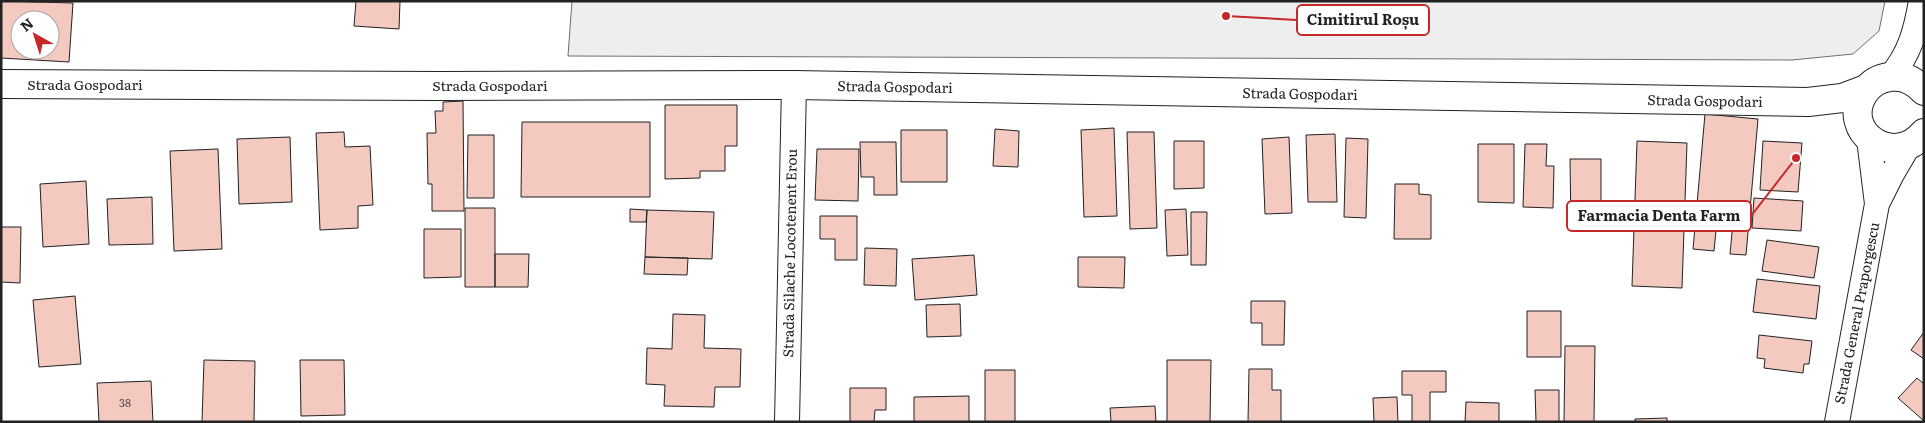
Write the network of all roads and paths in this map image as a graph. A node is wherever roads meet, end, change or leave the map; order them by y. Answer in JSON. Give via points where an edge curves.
{"nodes":[{"id":1,"x":1921,"y":1,"type":"edge"},
{"id":2,"x":1914,"y":34,"type":"junction"},
{"id":3,"x":1890,"y":77,"type":"junction"},
{"id":4,"x":1,"y":84,"type":"edge"},
{"id":5,"x":794,"y":85,"type":"junction"},
{"id":6,"x":1920,"y":87,"type":"edge"},
{"id":7,"x":1866,"y":90,"type":"junction"},
{"id":8,"x":1790,"y":102,"type":"junction"},
{"id":9,"x":1865,"y":132,"type":"junction"},
{"id":10,"x":1917,"y":139,"type":"edge"},
{"id":11,"x":1877,"y":204,"type":"junction"},
{"id":12,"x":787,"y":422,"type":"edge"},
{"id":13,"x":1837,"y":422,"type":"edge"}],
"edges":[{"from":1,"to":2,"type":"street"},
{"from":2,"to":3,"type":"street","via":[[1904,59]]},
{"from":2,"to":6,"type":"street"},
{"from":3,"to":6,"type":"street","via":[[1908,79]]},
{"from":3,"to":7,"type":"street","name":"Strada Gospodari","via":[[1877,81]]},
{"from":4,"to":5,"type":"street","name":"Strada Gospodari"},
{"from":5,"to":8,"type":"street","name":"Strada Gospodari"},
{"from":5,"to":12,"type":"street","name":"Strada Silache Locotenent Erou"},
{"from":7,"to":8,"type":"street","name":"Strada Gospodari","via":[[1827,101]]},
{"from":7,"to":9,"type":"street","via":[[1858,110]]},
{"from":8,"to":9,"type":"street","name":"Strada Gospodari","via":[[1834,114]]},
{"from":9,"to":10,"type":"street","name":"Strada Gospodari","via":[[1878,145],[1888,148],[1899,148]]},
{"from":9,"to":11,"type":"street","name":"Strada General Praporgescu"},
{"from":10,"to":11,"type":"street","name":"Strada General Praporgescu","via":[[1892,174]]},
{"from":11,"to":13,"type":"street","name":"Strada General Praporgescu"}]}
